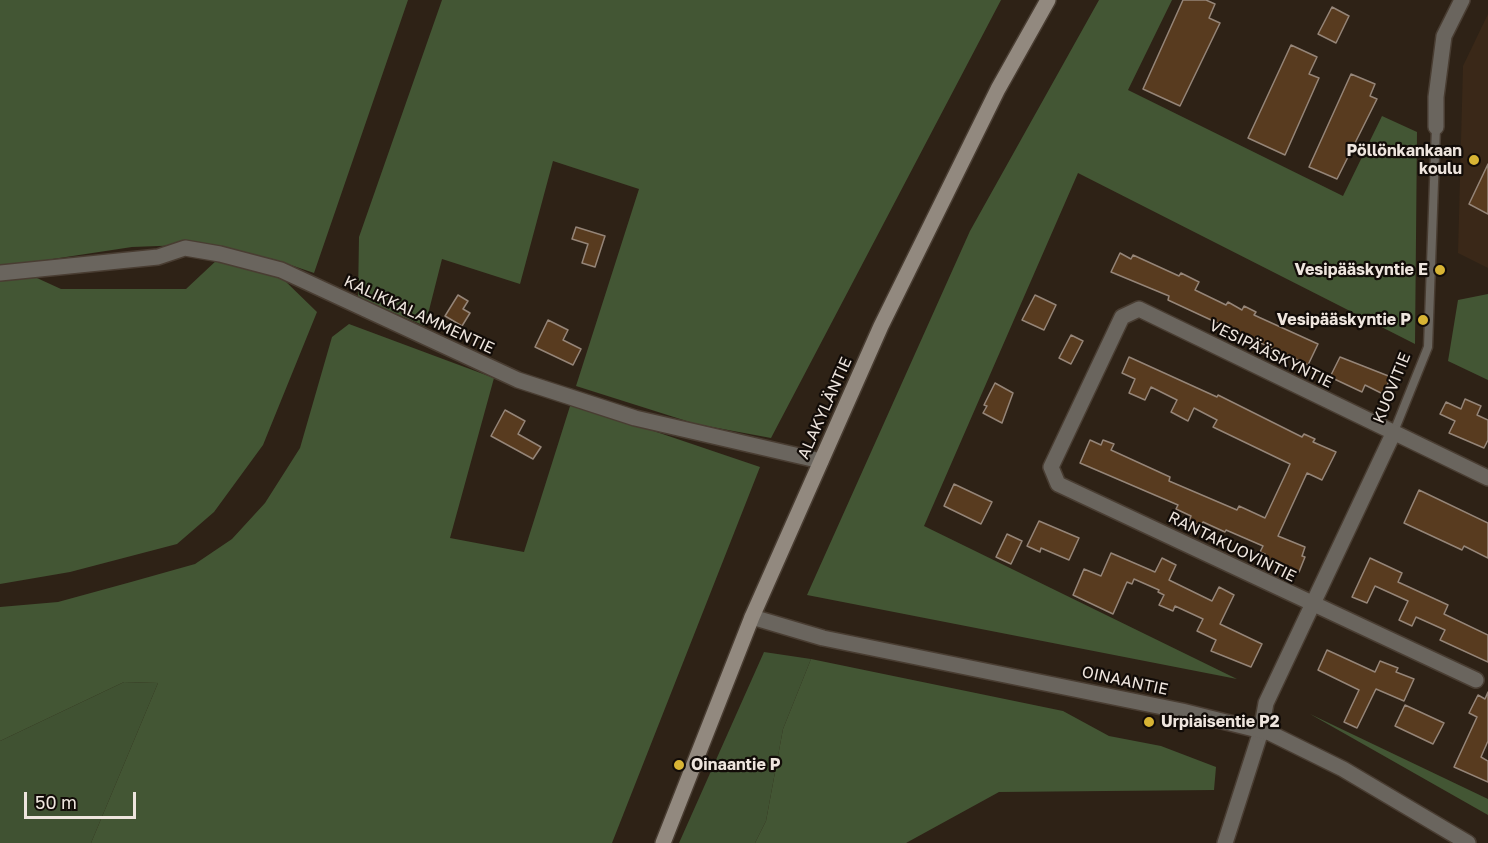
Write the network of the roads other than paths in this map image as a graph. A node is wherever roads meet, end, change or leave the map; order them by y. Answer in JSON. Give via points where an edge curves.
{"nodes":[{"id":1,"x":1048,"y":0,"type":"edge"},
{"id":2,"x":1462,"y":0,"type":"edge"},
{"id":3,"x":1436,"y":127,"type":"joint"},
{"id":4,"x":0,"y":273,"type":"edge"},
{"id":5,"x":1082,"y":399,"type":"joint"},
{"id":6,"x":1393,"y":434,"type":"junction"},
{"id":7,"x":821,"y":461,"type":"junction"},
{"id":8,"x":1488,"y":478,"type":"edge"},
{"id":9,"x":1313,"y":605,"type":"junction"},
{"id":10,"x":752,"y":617,"type":"junction"},
{"id":11,"x":1476,"y":680,"type":"dead end"},
{"id":12,"x":1261,"y":731,"type":"junction"},
{"id":13,"x":663,"y":843,"type":"edge"},
{"id":14,"x":1225,"y":843,"type":"edge"},
{"id":15,"x":1468,"y":843,"type":"edge"}],
"edges":[{"from":1,"to":7,"type":"main road","name":"ALAKYLÄNTIE","via":[[998,89],[896,295]]},
{"from":2,"to":3,"type":"street","name":"KUOVITIE","via":[[1444,36]]},
{"from":3,"to":6,"type":"lane","name":"KUOVITIE","via":[[1428,347]]},
{"from":4,"to":7,"type":"street","name":"KALIKKALAMMENTIE","via":[[158,257],[185,248],[220,254],[281,270],[518,380],[635,418]]},
{"from":5,"to":6,"type":"street","name":"VESIPÄÄSKYNTIE","via":[[1122,317],[1140,309]]},
{"from":5,"to":9,"type":"street","name":"RANTAKUOVINTIE","via":[[1051,466],[1058,484]]},
{"from":6,"to":8,"type":"street","name":"VESIPÄÄSKYNTIE"},
{"from":6,"to":9,"type":"street","name":"KUOVITIE"},
{"from":7,"to":10,"type":"main road","name":"ALAKYLÄNTIE"},
{"from":9,"to":11,"type":"street","name":"RANTAKUOVINTIE"},
{"from":9,"to":12,"type":"street","name":"KUOVITIE","via":[[1266,702]]},
{"from":10,"to":12,"type":"street","name":"OINAANTIE","via":[[823,638],[1182,711]]},
{"from":10,"to":13,"type":"main road","name":"ALAKYLÄNTIE"},
{"from":12,"to":14,"type":"street","name":"KUOVITIE"},
{"from":12,"to":15,"type":"street","name":"OINAANTIE","via":[[1343,768]]}]}
